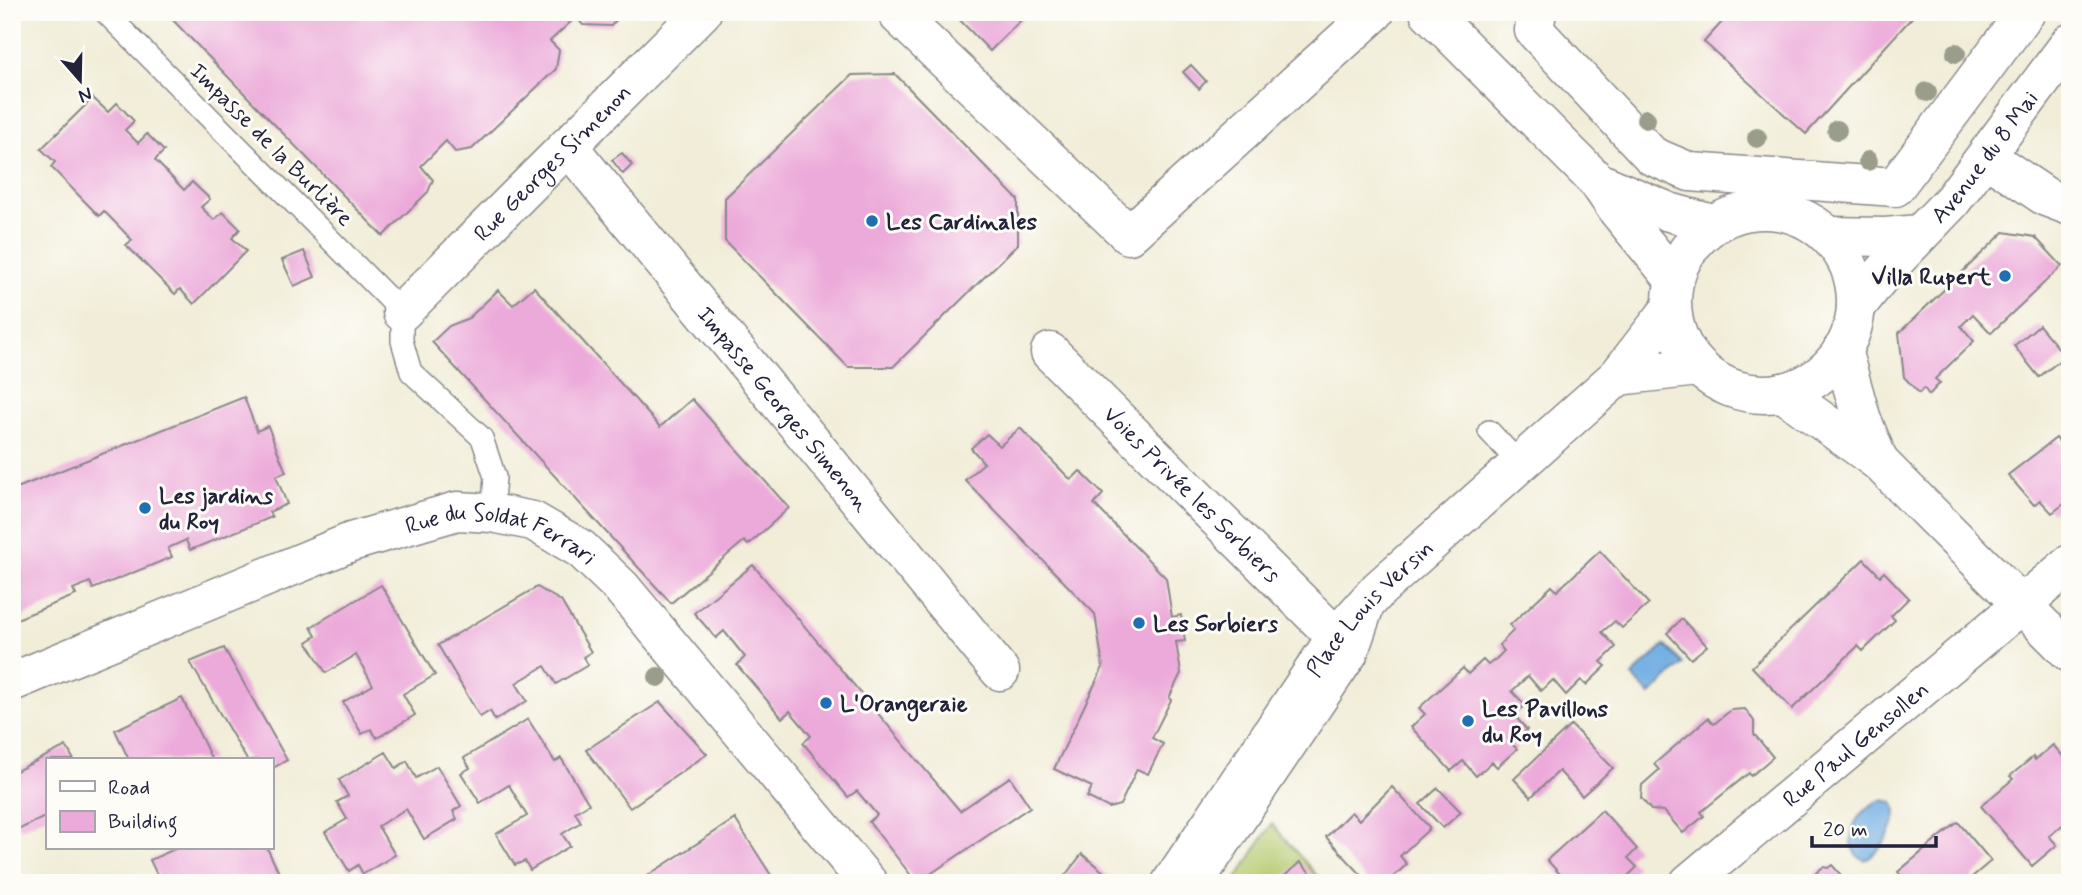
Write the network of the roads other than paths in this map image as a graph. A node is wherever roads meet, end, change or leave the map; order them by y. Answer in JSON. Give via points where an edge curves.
{"nodes":[{"id":1,"x":105,"y":12,"type":"edge"},
{"id":2,"x":702,"y":12,"type":"edge"},
{"id":3,"x":900,"y":12,"type":"edge"},
{"id":4,"x":1375,"y":12,"type":"edge"},
{"id":5,"x":1429,"y":12,"type":"edge"},
{"id":6,"x":1537,"y":12,"type":"edge"},
{"id":7,"x":2026,"y":12,"type":"edge"},
{"id":8,"x":2070,"y":43,"type":"edge"},
{"id":9,"x":568,"y":146,"type":"junction"},
{"id":10,"x":1987,"y":157,"type":"junction"},
{"id":11,"x":1598,"y":182,"type":"junction"},
{"id":12,"x":2070,"y":206,"type":"edge"},
{"id":13,"x":1713,"y":223,"type":"junction"},
{"id":14,"x":1919,"y":234,"type":"junction"},
{"id":15,"x":1830,"y":236,"type":"junction"},
{"id":16,"x":1672,"y":293,"type":"junction"},
{"id":17,"x":1856,"y":307,"type":"junction"},
{"id":18,"x":402,"y":312,"type":"junction"},
{"id":19,"x":1842,"y":350,"type":"junction"},
{"id":20,"x":1049,"y":352,"type":"dead end"},
{"id":21,"x":1698,"y":367,"type":"junction"},
{"id":22,"x":1618,"y":376,"type":"junction"},
{"id":23,"x":1782,"y":393,"type":"junction"},
{"id":24,"x":1489,"y":430,"type":"dead end"},
{"id":25,"x":1519,"y":463,"type":"junction"},
{"id":26,"x":1879,"y":463,"type":"junction"},
{"id":27,"x":492,"y":513,"type":"junction"},
{"id":28,"x":2070,"y":564,"type":"edge"},
{"id":29,"x":1379,"y":589,"type":"junction"},
{"id":30,"x":2023,"y":604,"type":"junction"},
{"id":31,"x":1336,"y":637,"type":"junction"},
{"id":32,"x":2070,"y":653,"type":"edge"},
{"id":33,"x":1000,"y":671,"type":"dead end"},
{"id":34,"x":12,"y":682,"type":"edge"},
{"id":35,"x":868,"y":883,"type":"edge"},
{"id":36,"x":1171,"y":883,"type":"edge"},
{"id":37,"x":1204,"y":883,"type":"edge"},
{"id":38,"x":1689,"y":883,"type":"edge"}],
"edges":[{"from":1,"to":18,"type":"lane","name":"Impasse de la Burlière"},
{"from":2,"to":9,"type":"street","name":"Rue Georges Simenon"},
{"from":3,"to":4,"type":"street","via":[[899,16],[1121,227]]},
{"from":5,"to":11,"type":"street"},
{"from":6,"to":7,"type":"street","via":[[1534,30],[1652,156],[1690,172],[1895,187]]},
{"from":8,"to":10,"type":"street","name":"Avenue du 8 Mai"},
{"from":9,"to":18,"type":"street","name":"Rue Georges Simenon"},
{"from":9,"to":33,"type":"street","name":"Impasse Georges Simenon"},
{"from":10,"to":12,"type":"street","via":[[2046,197]]},
{"from":10,"to":14,"type":"street","name":"Avenue du 8 Mai"},
{"from":11,"to":13,"type":"street","via":[[1669,212]]},
{"from":11,"to":16,"type":"street"},
{"from":13,"to":15,"type":"street","via":[[1748,211],[1786,211],[1810,220]]},
{"from":13,"to":16,"type":"street","via":[[1682,257]]},
{"from":14,"to":15,"type":"street","name":"Avenue du 8 Mai"},
{"from":14,"to":17,"type":"street","name":"Avenue du 8 Mai"},
{"from":15,"to":17,"type":"street","via":[[1846,257]]},
{"from":16,"to":21,"type":"street","via":[[1675,329]]},
{"from":16,"to":22,"type":"street","name":"Place Louis Versin"},
{"from":17,"to":19,"type":"street"},
{"from":18,"to":27,"type":"lane","via":[[402,341],[411,372],[482,438],[495,477]]},
{"from":19,"to":23,"type":"street","via":[[1817,378]]},
{"from":19,"to":26,"type":"street","via":[[1860,417]]},
{"from":20,"to":31,"type":"street","name":"Voies Privée les Sorbiers"},
{"from":21,"to":22,"type":"street"},
{"from":21,"to":23,"type":"street","via":[[1737,390]]},
{"from":22,"to":25,"type":"street","name":"Place Louis Versin"},
{"from":23,"to":26,"type":"street"},
{"from":24,"to":25,"type":"lane"},
{"from":25,"to":29,"type":"street","name":"Place Louis Versin"},
{"from":26,"to":30,"type":"street"},
{"from":27,"to":34,"type":"street","name":"Rue du Soldat Ferrari","via":[[457,511],[351,542]]},
{"from":27,"to":35,"type":"street","name":"Rue du Soldat Ferrari","via":[[533,521],[581,549],[621,587]]},
{"from":28,"to":30,"type":"street","name":"Rue Paul Gensollen"},
{"from":29,"to":31,"type":"street","name":"Place Louis Versin"},
{"from":29,"to":37,"type":"lane","via":[[1356,657]]},
{"from":30,"to":32,"type":"street"},
{"from":30,"to":38,"type":"street","name":"Rue Paul Gensollen"},
{"from":31,"to":36,"type":"street","name":"Place Louis Versin"}]}
